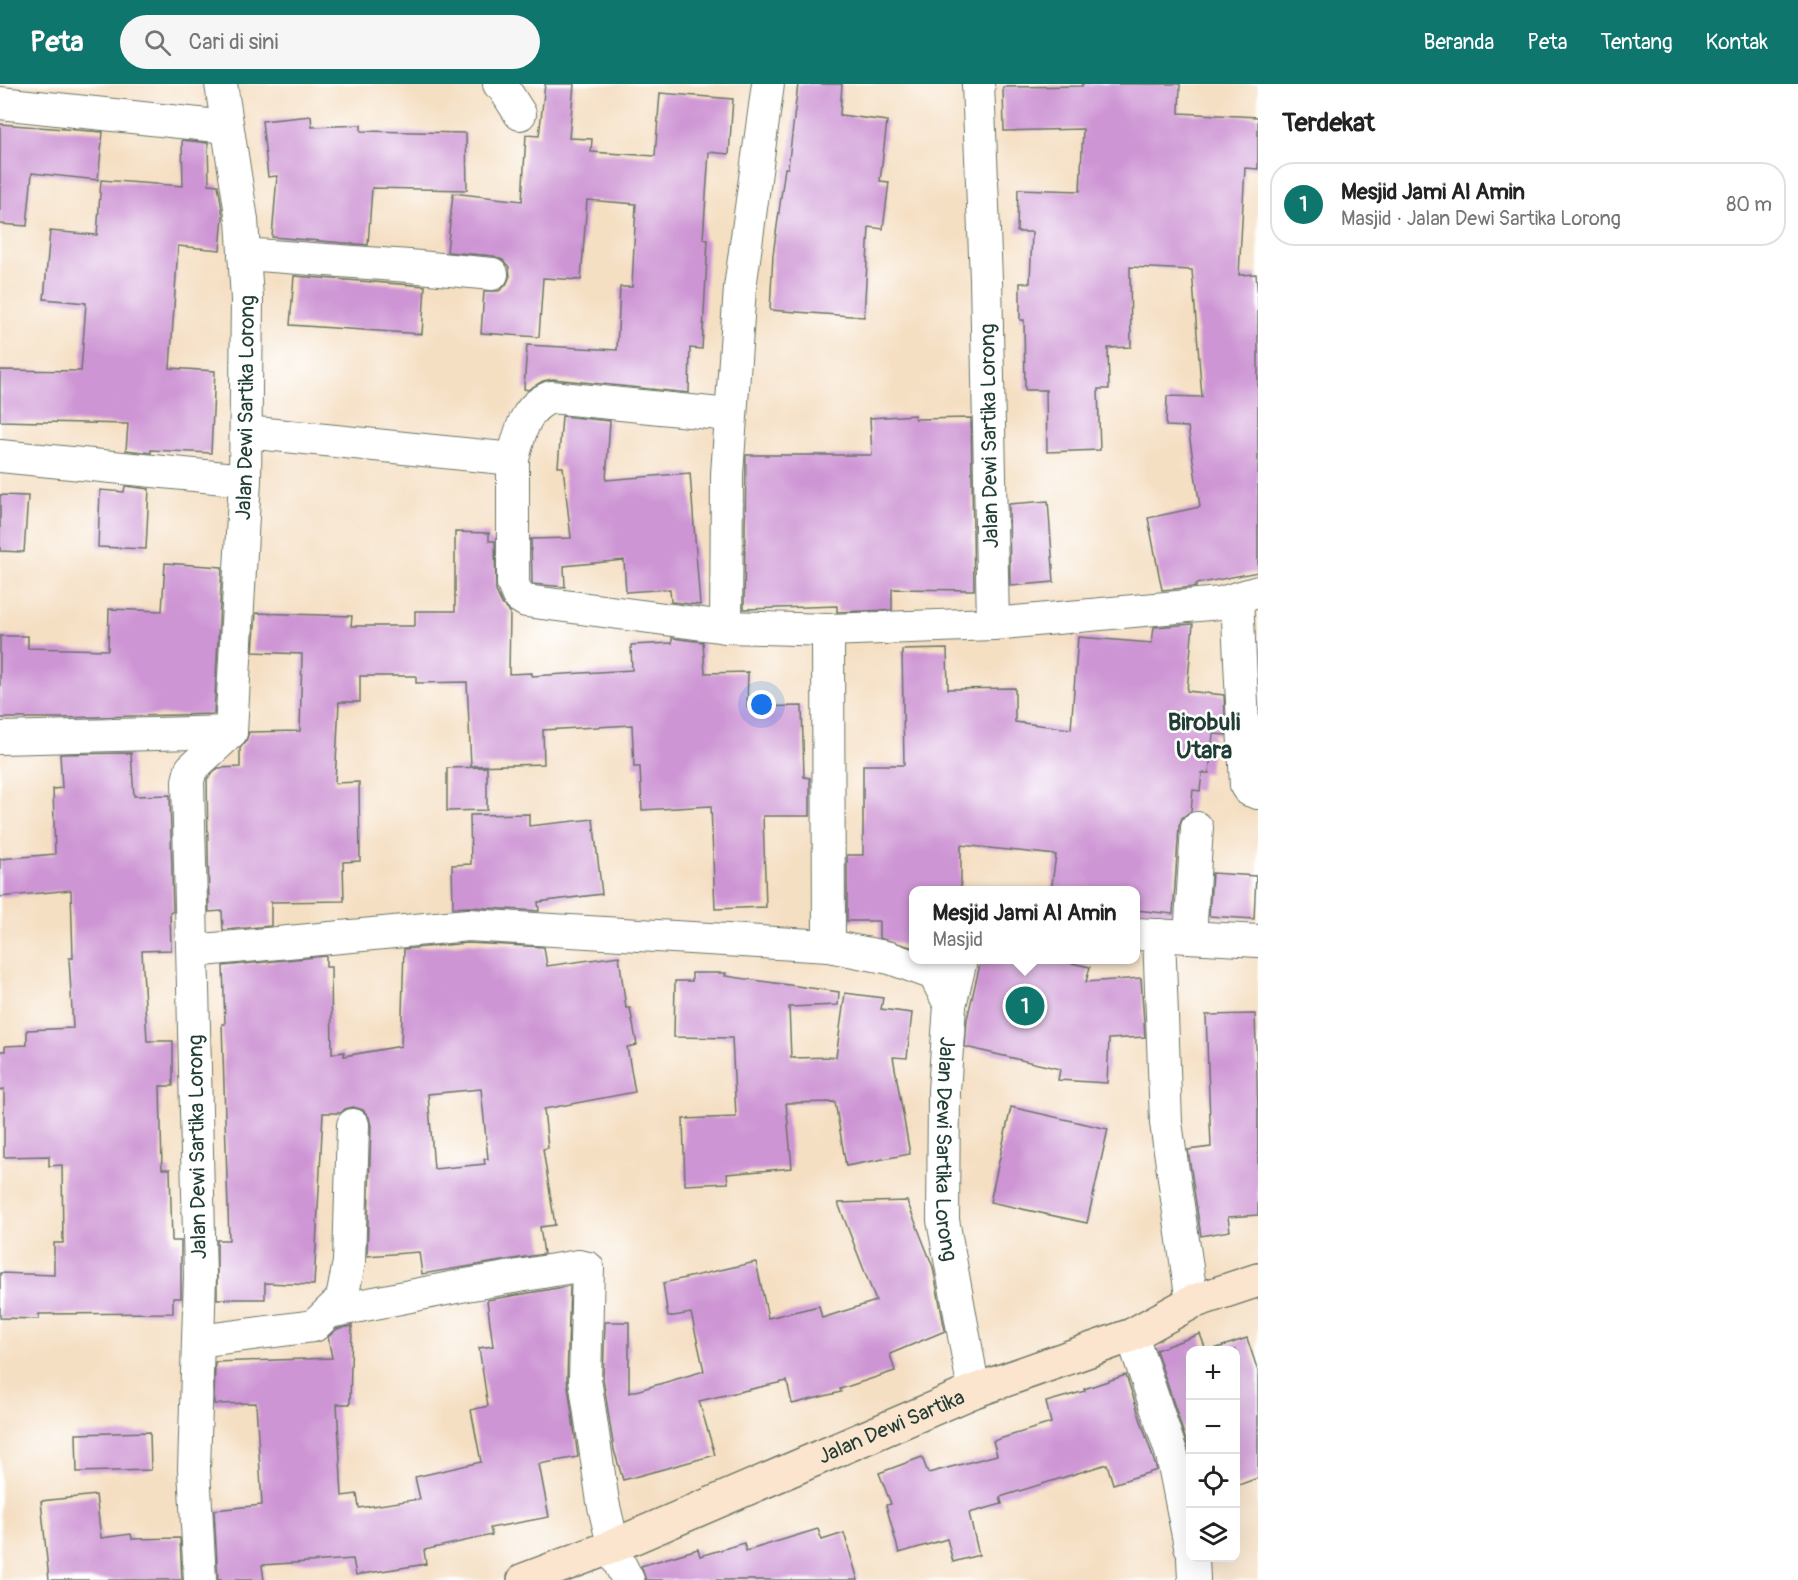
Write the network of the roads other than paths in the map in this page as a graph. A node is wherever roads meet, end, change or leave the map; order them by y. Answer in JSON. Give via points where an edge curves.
{"nodes":[{"id":1,"x":221,"y":84,"type":"edge"},
{"id":2,"x":499,"y":84,"type":"edge"},
{"id":3,"x":768,"y":84,"type":"edge"},
{"id":4,"x":978,"y":84,"type":"edge"},
{"id":5,"x":0,"y":102,"type":"edge"},
{"id":6,"x":520,"y":114,"type":"dead end"},
{"id":7,"x":227,"y":127,"type":"junction"},
{"id":8,"x":244,"y":254,"type":"junction"},
{"id":9,"x":492,"y":274,"type":"dead end"},
{"id":10,"x":730,"y":415,"type":"junction"},
{"id":11,"x":246,"y":432,"type":"junction"},
{"id":12,"x":0,"y":456,"type":"edge"},
{"id":13,"x":513,"y":459,"type":"junction"},
{"id":14,"x":245,"y":480,"type":"junction"},
{"id":15,"x":1247,"y":595,"type":"edge"},
{"id":16,"x":993,"y":624,"type":"junction"},
{"id":17,"x":726,"y":627,"type":"junction"},
{"id":18,"x":828,"y":630,"type":"junction"},
{"id":19,"x":231,"y":732,"type":"junction"},
{"id":20,"x":0,"y":738,"type":"edge"},
{"id":21,"x":1258,"y":793,"type":"edge"},
{"id":22,"x":1197,"y":828,"type":"dead end"},
{"id":23,"x":1147,"y":935,"type":"edge"},
{"id":24,"x":1190,"y":937,"type":"junction"},
{"id":25,"x":1258,"y":941,"type":"edge"},
{"id":26,"x":829,"y":946,"type":"junction"},
{"id":27,"x":193,"y":951,"type":"junction"},
{"id":28,"x":961,"y":964,"type":"edge"},
{"id":29,"x":950,"y":1005,"type":"junction"},
{"id":30,"x":353,"y":1125,"type":"dead end"},
{"id":31,"x":1258,"y":1280,"type":"edge"},
{"id":32,"x":1192,"y":1302,"type":"junction"},
{"id":33,"x":329,"y":1312,"type":"junction"},
{"id":34,"x":1132,"y":1335,"type":"junction"},
{"id":35,"x":198,"y":1341,"type":"junction"},
{"id":36,"x":974,"y":1390,"type":"junction"},
{"id":37,"x":1186,"y":1522,"type":"edge"},
{"id":38,"x":612,"y":1546,"type":"junction"},
{"id":39,"x":1193,"y":1562,"type":"edge"},
{"id":40,"x":200,"y":1580,"type":"edge"},
{"id":41,"x":524,"y":1580,"type":"edge"},
{"id":42,"x":628,"y":1580,"type":"edge"},
{"id":43,"x":1194,"y":1580,"type":"edge"}],
"edges":[{"from":1,"to":7,"type":"street","name":"Jalan Dewi Sartika Lorong"},
{"from":2,"to":6,"type":"street"},
{"from":3,"to":10,"type":"street","via":[[740,288]]},
{"from":4,"to":16,"type":"street","name":"Jalan Dewi Sartika Lorong"},
{"from":5,"to":7,"type":"street"},
{"from":7,"to":8,"type":"street","name":"Jalan Dewi Sartika Lorong"},
{"from":8,"to":9,"type":"street"},
{"from":8,"to":11,"type":"street","name":"Jalan Dewi Sartika Lorong"},
{"from":10,"to":13,"type":"street","via":[[551,397],[540,401],[527,415]]},
{"from":10,"to":17,"type":"street"},
{"from":11,"to":13,"type":"street"},
{"from":11,"to":14,"type":"street","name":"Jalan Dewi Sartika Lorong"},
{"from":12,"to":14,"type":"street"},
{"from":13,"to":17,"type":"street","via":[[513,584],[518,596],[526,601]]},
{"from":14,"to":19,"type":"street","name":"Jalan Dewi Sartika Lorong"},
{"from":15,"to":16,"type":"street","via":[[1220,603]]},
{"from":15,"to":21,"type":"street","via":[[1246,786]]},
{"from":16,"to":18,"type":"street"},
{"from":17,"to":18,"type":"street"},
{"from":18,"to":26,"type":"street"},
{"from":19,"to":20,"type":"street"},
{"from":19,"to":27,"type":"street","name":"Jalan Dewi Sartika Lorong","via":[[191,769],[188,781]]},
{"from":22,"to":24,"type":"street"},
{"from":23,"to":24,"type":"street"},
{"from":23,"to":32,"type":"street","via":[[1166,1123]]},
{"from":24,"to":25,"type":"street"},
{"from":26,"to":27,"type":"street","via":[[468,925]]},
{"from":26,"to":29,"type":"street","via":[[890,958],[934,974]]},
{"from":27,"to":35,"type":"street","name":"Jalan Dewi Sartika Lorong"},
{"from":28,"to":29,"type":"street","name":"Jalan Dewi Sartika Lorong"},
{"from":29,"to":36,"type":"street","name":"Jalan Dewi Sartika Lorong","via":[[944,1091],[943,1220]]},
{"from":30,"to":33,"type":"street","via":[[349,1262],[343,1294]]},
{"from":31,"to":32,"type":"main road","name":"Jalan Dewi Sartika"},
{"from":32,"to":34,"type":"main road","name":"Jalan Dewi Sartika"},
{"from":33,"to":35,"type":"street","via":[[308,1328]]},
{"from":33,"to":38,"type":"street","via":[[477,1283],[578,1266],[588,1268],[585,1379]]},
{"from":34,"to":36,"type":"main road","name":"Jalan Dewi Sartika"},
{"from":34,"to":37,"type":"street","via":[[1172,1455]]},
{"from":35,"to":40,"type":"street","name":"Jalan Dewi Sartika Lorong","via":[[194,1469]]},
{"from":36,"to":38,"type":"main road","name":"Jalan Dewi Sartika"},
{"from":38,"to":41,"type":"main road","name":"Jalan Dewi Sartika"},
{"from":38,"to":42,"type":"street"},
{"from":39,"to":43,"type":"street"}]}
